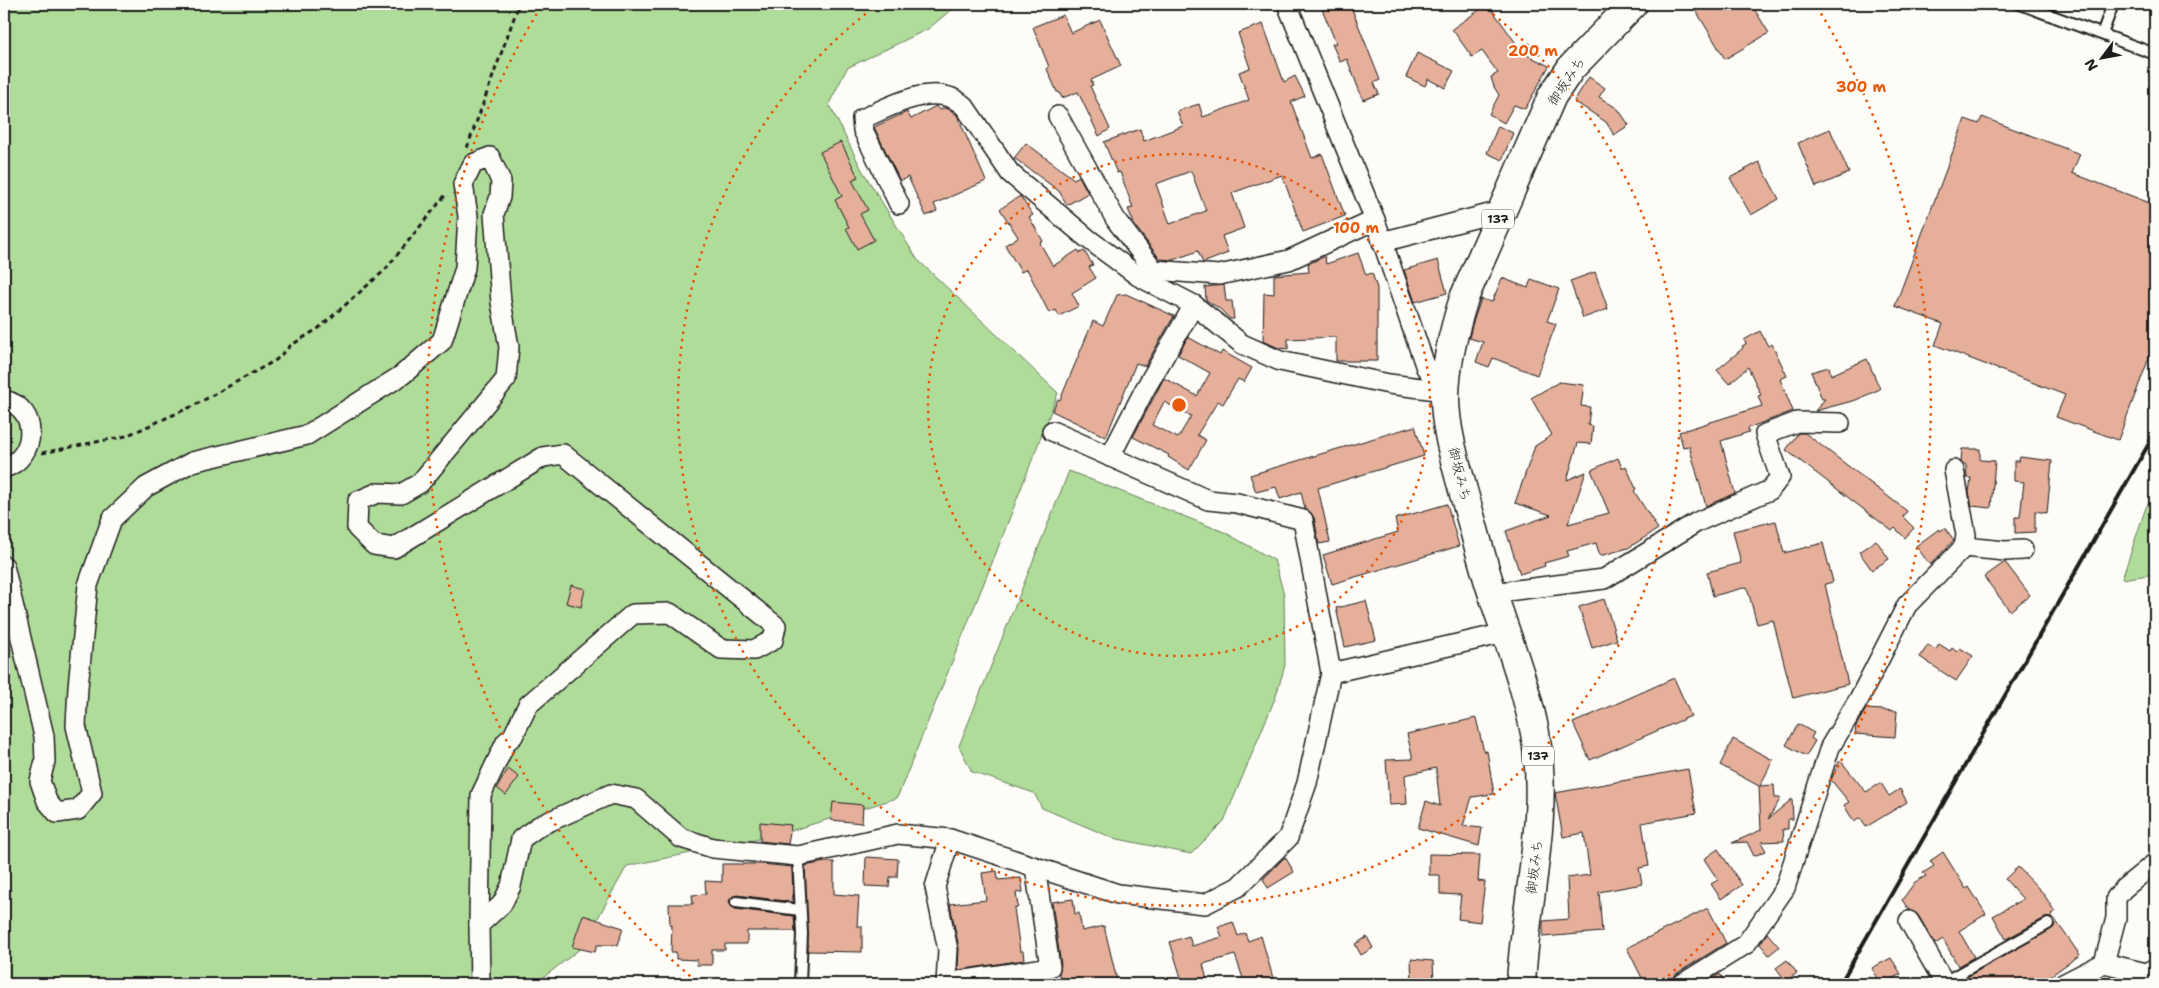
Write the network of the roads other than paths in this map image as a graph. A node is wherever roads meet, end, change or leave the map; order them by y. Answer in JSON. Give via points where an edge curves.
{"nodes":[{"id":1,"x":1287,"y":4,"type":"edge"},
{"id":2,"x":1633,"y":4,"type":"edge"},
{"id":3,"x":2020,"y":4,"type":"edge"},
{"id":4,"x":2113,"y":4,"type":"edge"},
{"id":5,"x":2102,"y":34,"type":"junction"},
{"id":6,"x":2155,"y":54,"type":"edge"},
{"id":7,"x":1058,"y":116,"type":"dead end"},
{"id":8,"x":899,"y":204,"type":"dead end"},
{"id":9,"x":1501,"y":212,"type":"junction"},
{"id":10,"x":1375,"y":220,"type":"junction"},
{"id":11,"x":1382,"y":242,"type":"junction"},
{"id":12,"x":1194,"y":305,"type":"junction"},
{"id":13,"x":1445,"y":391,"type":"junction"},
{"id":14,"x":4,"y":400,"type":"edge"},
{"id":15,"x":1840,"y":423,"type":"dead end"},
{"id":16,"x":1052,"y":431,"type":"dead end"},
{"id":17,"x":1110,"y":457,"type":"junction"},
{"id":18,"x":4,"y":468,"type":"edge"},
{"id":19,"x":1954,"y":470,"type":"dead end"},
{"id":20,"x":1964,"y":547,"type":"junction"},
{"id":21,"x":2023,"y":550,"type":"dead end"},
{"id":22,"x":4,"y":566,"type":"edge"},
{"id":23,"x":1492,"y":593,"type":"junction"},
{"id":24,"x":1506,"y":633,"type":"junction"},
{"id":25,"x":1331,"y":674,"type":"junction"},
{"id":26,"x":950,"y":839,"type":"junction"},
{"id":27,"x":798,"y":856,"type":"junction"},
{"id":28,"x":2155,"y":863,"type":"edge"},
{"id":29,"x":1035,"y":867,"type":"junction"},
{"id":30,"x":736,"y":902,"type":"dead end"},
{"id":31,"x":800,"y":910,"type":"junction"},
{"id":32,"x":1909,"y":921,"type":"dead end"},
{"id":33,"x":2048,"y":924,"type":"dead end"},
{"id":34,"x":479,"y":925,"type":"junction"},
{"id":35,"x":2104,"y":963,"type":"junction"},
{"id":36,"x":2155,"y":968,"type":"edge"},
{"id":37,"x":1945,"y":983,"type":"edge"},
{"id":38,"x":480,"y":984,"type":"edge"},
{"id":39,"x":800,"y":984,"type":"edge"},
{"id":40,"x":946,"y":984,"type":"edge"},
{"id":41,"x":1521,"y":984,"type":"edge"},
{"id":42,"x":1682,"y":984,"type":"edge"},
{"id":43,"x":2064,"y":984,"type":"edge"}],
"edges":[{"from":1,"to":10,"type":"street"},
{"from":2,"to":9,"type":"highway","name":"御坂みち","number":"137","via":[[1571,68],[1552,96]]},
{"from":3,"to":5,"type":"lane"},
{"from":4,"to":5,"type":"lane"},
{"from":5,"to":6,"type":"lane"},
{"from":7,"to":10,"type":"street","via":[[1116,220],[1154,270],[1219,275],[1289,260]]},
{"from":8,"to":12,"type":"street","via":[[863,130],[862,119],[912,97],[943,95],[957,98],[1010,173],[1138,276]]},
{"from":9,"to":11,"type":"street"},
{"from":9,"to":13,"type":"highway","name":"御坂みち","number":"137","via":[[1453,331]]},
{"from":10,"to":11,"type":"street"},
{"from":11,"to":13,"type":"street","via":[[1426,368]]},
{"from":12,"to":13,"type":"street","via":[[1242,344],[1280,360],[1389,384]]},
{"from":12,"to":17,"type":"street"},
{"from":13,"to":23,"type":"highway","name":"御坂みち","number":"137","via":[[1456,466]]},
{"from":14,"to":18,"type":"street","via":[[21,409],[31,432],[22,458]]},
{"from":15,"to":23,"type":"street","via":[[1796,422],[1765,434],[1780,477],[1770,490],[1697,522],[1604,579]]},
{"from":16,"to":17,"type":"street"},
{"from":17,"to":25,"type":"street","via":[[1208,500],[1238,503],[1303,520]]},
{"from":19,"to":20,"type":"street","via":[[1966,535]]},
{"from":20,"to":21,"type":"street"},
{"from":20,"to":42,"type":"street","via":[[1907,605],[1859,699],[1830,747],[1785,888],[1746,944]]},
{"from":22,"to":34,"type":"street","via":[[44,736],[45,761],[40,781],[47,802],[57,813],[78,810],[92,793],[76,726],[88,586],[112,519],[146,487],[192,462],[307,435],[402,375],[442,342],[465,268],[468,216],[462,184],[473,164],[490,157],[501,181],[494,214],[500,292],[510,347],[506,379],[420,483],[401,494],[377,493],[358,501],[358,528],[374,545],[394,548],[544,458],[563,454],[776,626],[772,640],[754,650],[721,649],[670,613],[632,614],[528,705],[481,795]]},
{"from":23,"to":24,"type":"highway","name":"御坂みち","number":"137"},
{"from":24,"to":25,"type":"street"},
{"from":24,"to":41,"type":"highway","name":"御坂みち","number":"137","via":[[1534,732],[1540,772],[1536,857]]},
{"from":25,"to":29,"type":"street","via":[[1307,783],[1288,838],[1238,887],[1205,904],[1118,894]]},
{"from":26,"to":27,"type":"street","via":[[898,834]]},
{"from":26,"to":29,"type":"street"},
{"from":26,"to":40,"type":"street","via":[[935,887],[948,950]]},
{"from":27,"to":31,"type":"lane"},
{"from":27,"to":34,"type":"street","via":[[713,848],[681,838],[636,800],[611,794],[540,826],[520,839],[511,886],[502,904]]},
{"from":28,"to":35,"type":"street","via":[[2116,898],[2116,918]]},
{"from":29,"to":40,"type":"street","via":[[1050,968]]},
{"from":30,"to":31,"type":"lane"},
{"from":31,"to":39,"type":"lane"},
{"from":32,"to":37,"type":"street"},
{"from":33,"to":37,"type":"lane"},
{"from":34,"to":38,"type":"street"},
{"from":35,"to":36,"type":"street","via":[[2146,973]]},
{"from":35,"to":43,"type":"street"}]}
